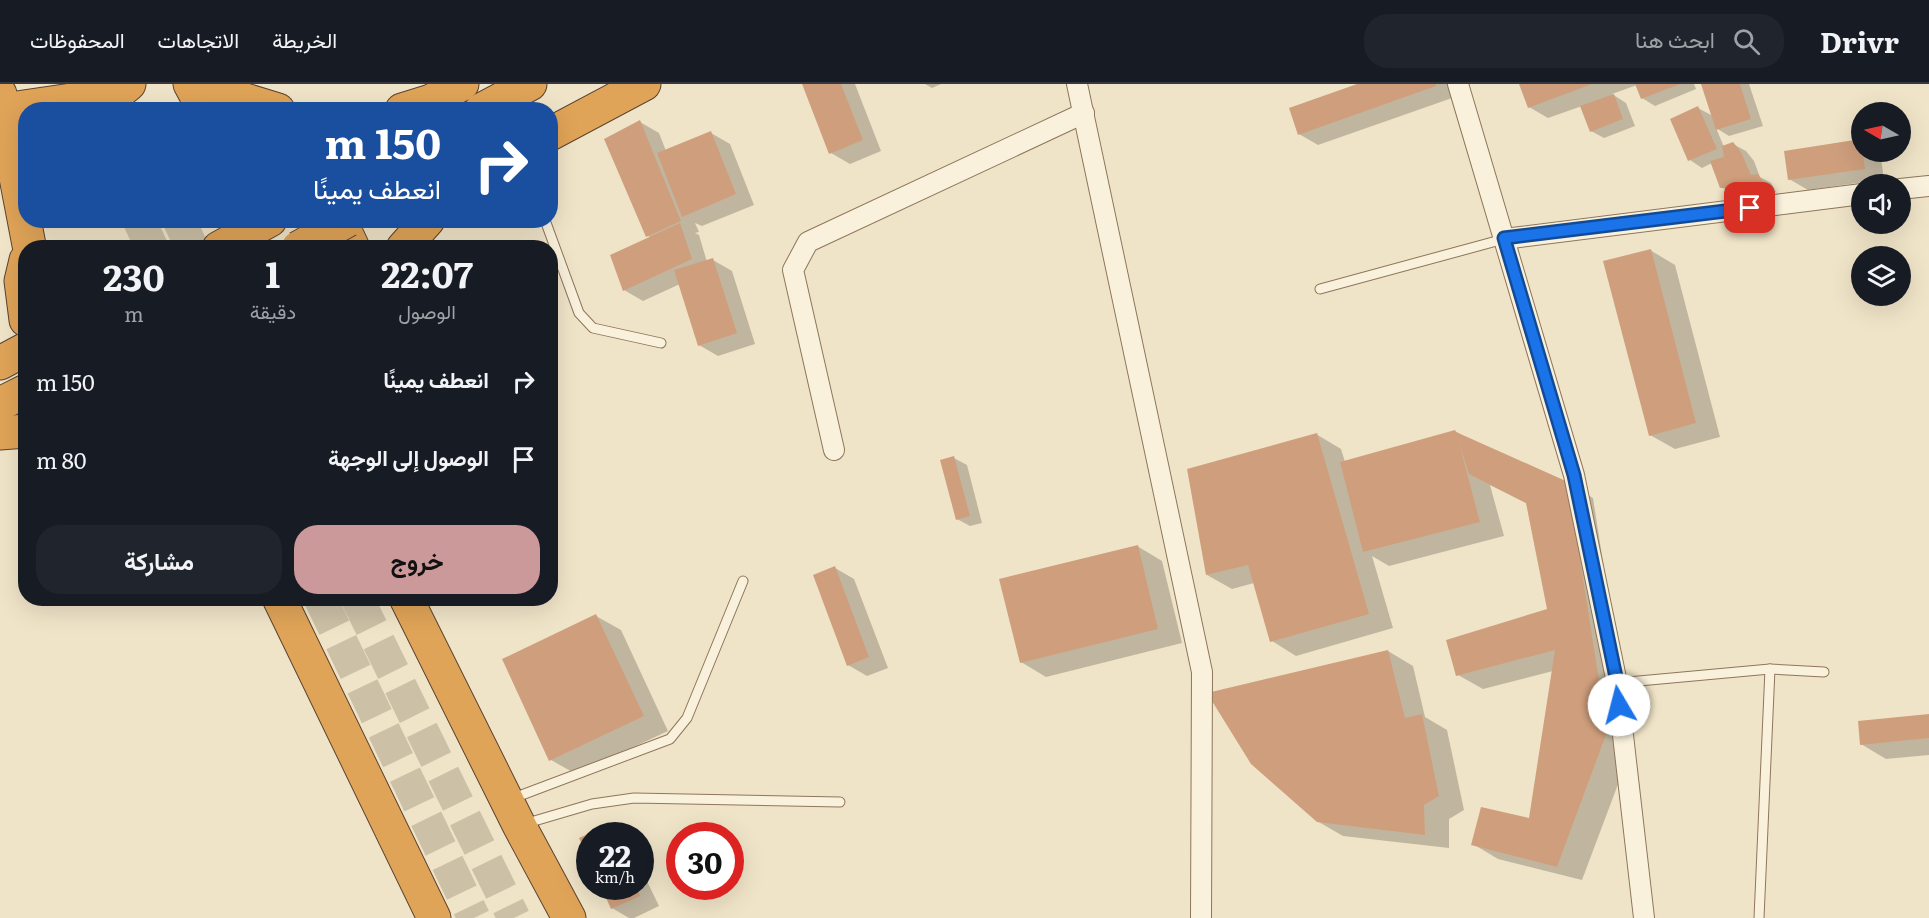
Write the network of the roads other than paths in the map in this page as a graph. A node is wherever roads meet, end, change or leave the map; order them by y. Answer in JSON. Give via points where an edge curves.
{"nodes":[{"id":1,"x":129,"y":84,"type":"edge"},
{"id":2,"x":190,"y":84,"type":"edge"},
{"id":3,"x":215,"y":84,"type":"edge"},
{"id":4,"x":462,"y":84,"type":"edge"},
{"id":5,"x":530,"y":84,"type":"edge"},
{"id":6,"x":603,"y":84,"type":"edge"},
{"id":7,"x":644,"y":84,"type":"edge"},
{"id":8,"x":1077,"y":84,"type":"edge"},
{"id":9,"x":1458,"y":84,"type":"edge"},
{"id":10,"x":2,"y":102,"type":"edge"},
{"id":11,"x":200,"y":102,"type":"edge"},
{"id":12,"x":252,"y":102,"type":"edge"},
{"id":13,"x":428,"y":102,"type":"edge"},
{"id":14,"x":497,"y":102,"type":"edge"},
{"id":15,"x":558,"y":108,"type":"edge"},
{"id":16,"x":1084,"y":113,"type":"junction"},
{"id":17,"x":558,"y":130,"type":"edge"},
{"id":18,"x":1929,"y":186,"type":"edge"},
{"id":19,"x":1911,"y":188,"type":"edge"},
{"id":20,"x":1851,"y":195,"type":"edge"},
{"id":21,"x":18,"y":211,"type":"edge"},
{"id":22,"x":255,"y":228,"type":"edge"},
{"id":23,"x":334,"y":228,"type":"edge"},
{"id":24,"x":421,"y":228,"type":"edge"},
{"id":25,"x":1504,"y":238,"type":"junction"},
{"id":26,"x":234,"y":240,"type":"edge"},
{"id":27,"x":312,"y":240,"type":"edge"},
{"id":28,"x":410,"y":240,"type":"edge"},
{"id":29,"x":558,"y":256,"type":"edge"},
{"id":30,"x":1320,"y":289,"type":"dead end"},
{"id":31,"x":661,"y":343,"type":"dead end"},
{"id":32,"x":18,"y":353,"type":"edge"},
{"id":33,"x":0,"y":363,"type":"edge"},
{"id":34,"x":18,"y":395,"type":"edge"},
{"id":35,"x":0,"y":404,"type":"edge"},
{"id":36,"x":18,"y":432,"type":"edge"},
{"id":37,"x":0,"y":433,"type":"edge"},
{"id":38,"x":834,"y":450,"type":"dead end"},
{"id":39,"x":743,"y":581,"type":"dead end"},
{"id":40,"x":283,"y":606,"type":"edge"},
{"id":41,"x":410,"y":606,"type":"edge"},
{"id":42,"x":1770,"y":669,"type":"junction"},
{"id":43,"x":1824,"y":672,"type":"dead end"},
{"id":44,"x":1617,"y":682,"type":"junction"},
{"id":45,"x":840,"y":802,"type":"dead end"},
{"id":46,"x":512,"y":813,"type":"junction"},
{"id":47,"x":434,"y":918,"type":"edge"},
{"id":48,"x":569,"y":918,"type":"edge"},
{"id":49,"x":1201,"y":918,"type":"edge"},
{"id":50,"x":1644,"y":918,"type":"edge"},
{"id":51,"x":1759,"y":918,"type":"edge"}],
"edges":[{"from":1,"to":10,"type":"highway","via":[[112,98]]},
{"from":2,"to":11,"type":"highway"},
{"from":3,"to":12,"type":"highway"},
{"from":4,"to":13,"type":"highway"},
{"from":5,"to":14,"type":"highway"},
{"from":6,"to":15,"type":"highway"},
{"from":7,"to":17,"type":"highway"},
{"from":8,"to":16,"type":"street"},
{"from":9,"to":25,"type":"street"},
{"from":10,"to":21,"type":"highway"},
{"from":16,"to":38,"type":"street","via":[[808,242],[793,270]]},
{"from":16,"to":49,"type":"street","via":[[1202,672]]},
{"from":18,"to":19,"type":"street"},
{"from":20,"to":25,"type":"street"},
{"from":22,"to":26,"type":"highway"},
{"from":23,"to":27,"type":"highway","bridge":true},
{"from":24,"to":28,"type":"highway"},
{"from":25,"to":30,"type":"lane"},
{"from":25,"to":44,"type":"street","via":[[1574,475]]},
{"from":29,"to":31,"type":"lane","via":[[579,313],[593,328]]},
{"from":32,"to":33,"type":"highway"},
{"from":34,"to":35,"type":"highway"},
{"from":36,"to":37,"type":"highway"},
{"from":39,"to":46,"type":"lane","via":[[687,717],[670,739]]},
{"from":40,"to":47,"type":"highway"},
{"from":41,"to":46,"type":"highway"},
{"from":42,"to":43,"type":"lane"},
{"from":42,"to":44,"type":"lane"},
{"from":42,"to":51,"type":"lane"},
{"from":44,"to":50,"type":"street"},
{"from":45,"to":46,"type":"lane","via":[[634,798]]},
{"from":46,"to":48,"type":"highway"}]}
